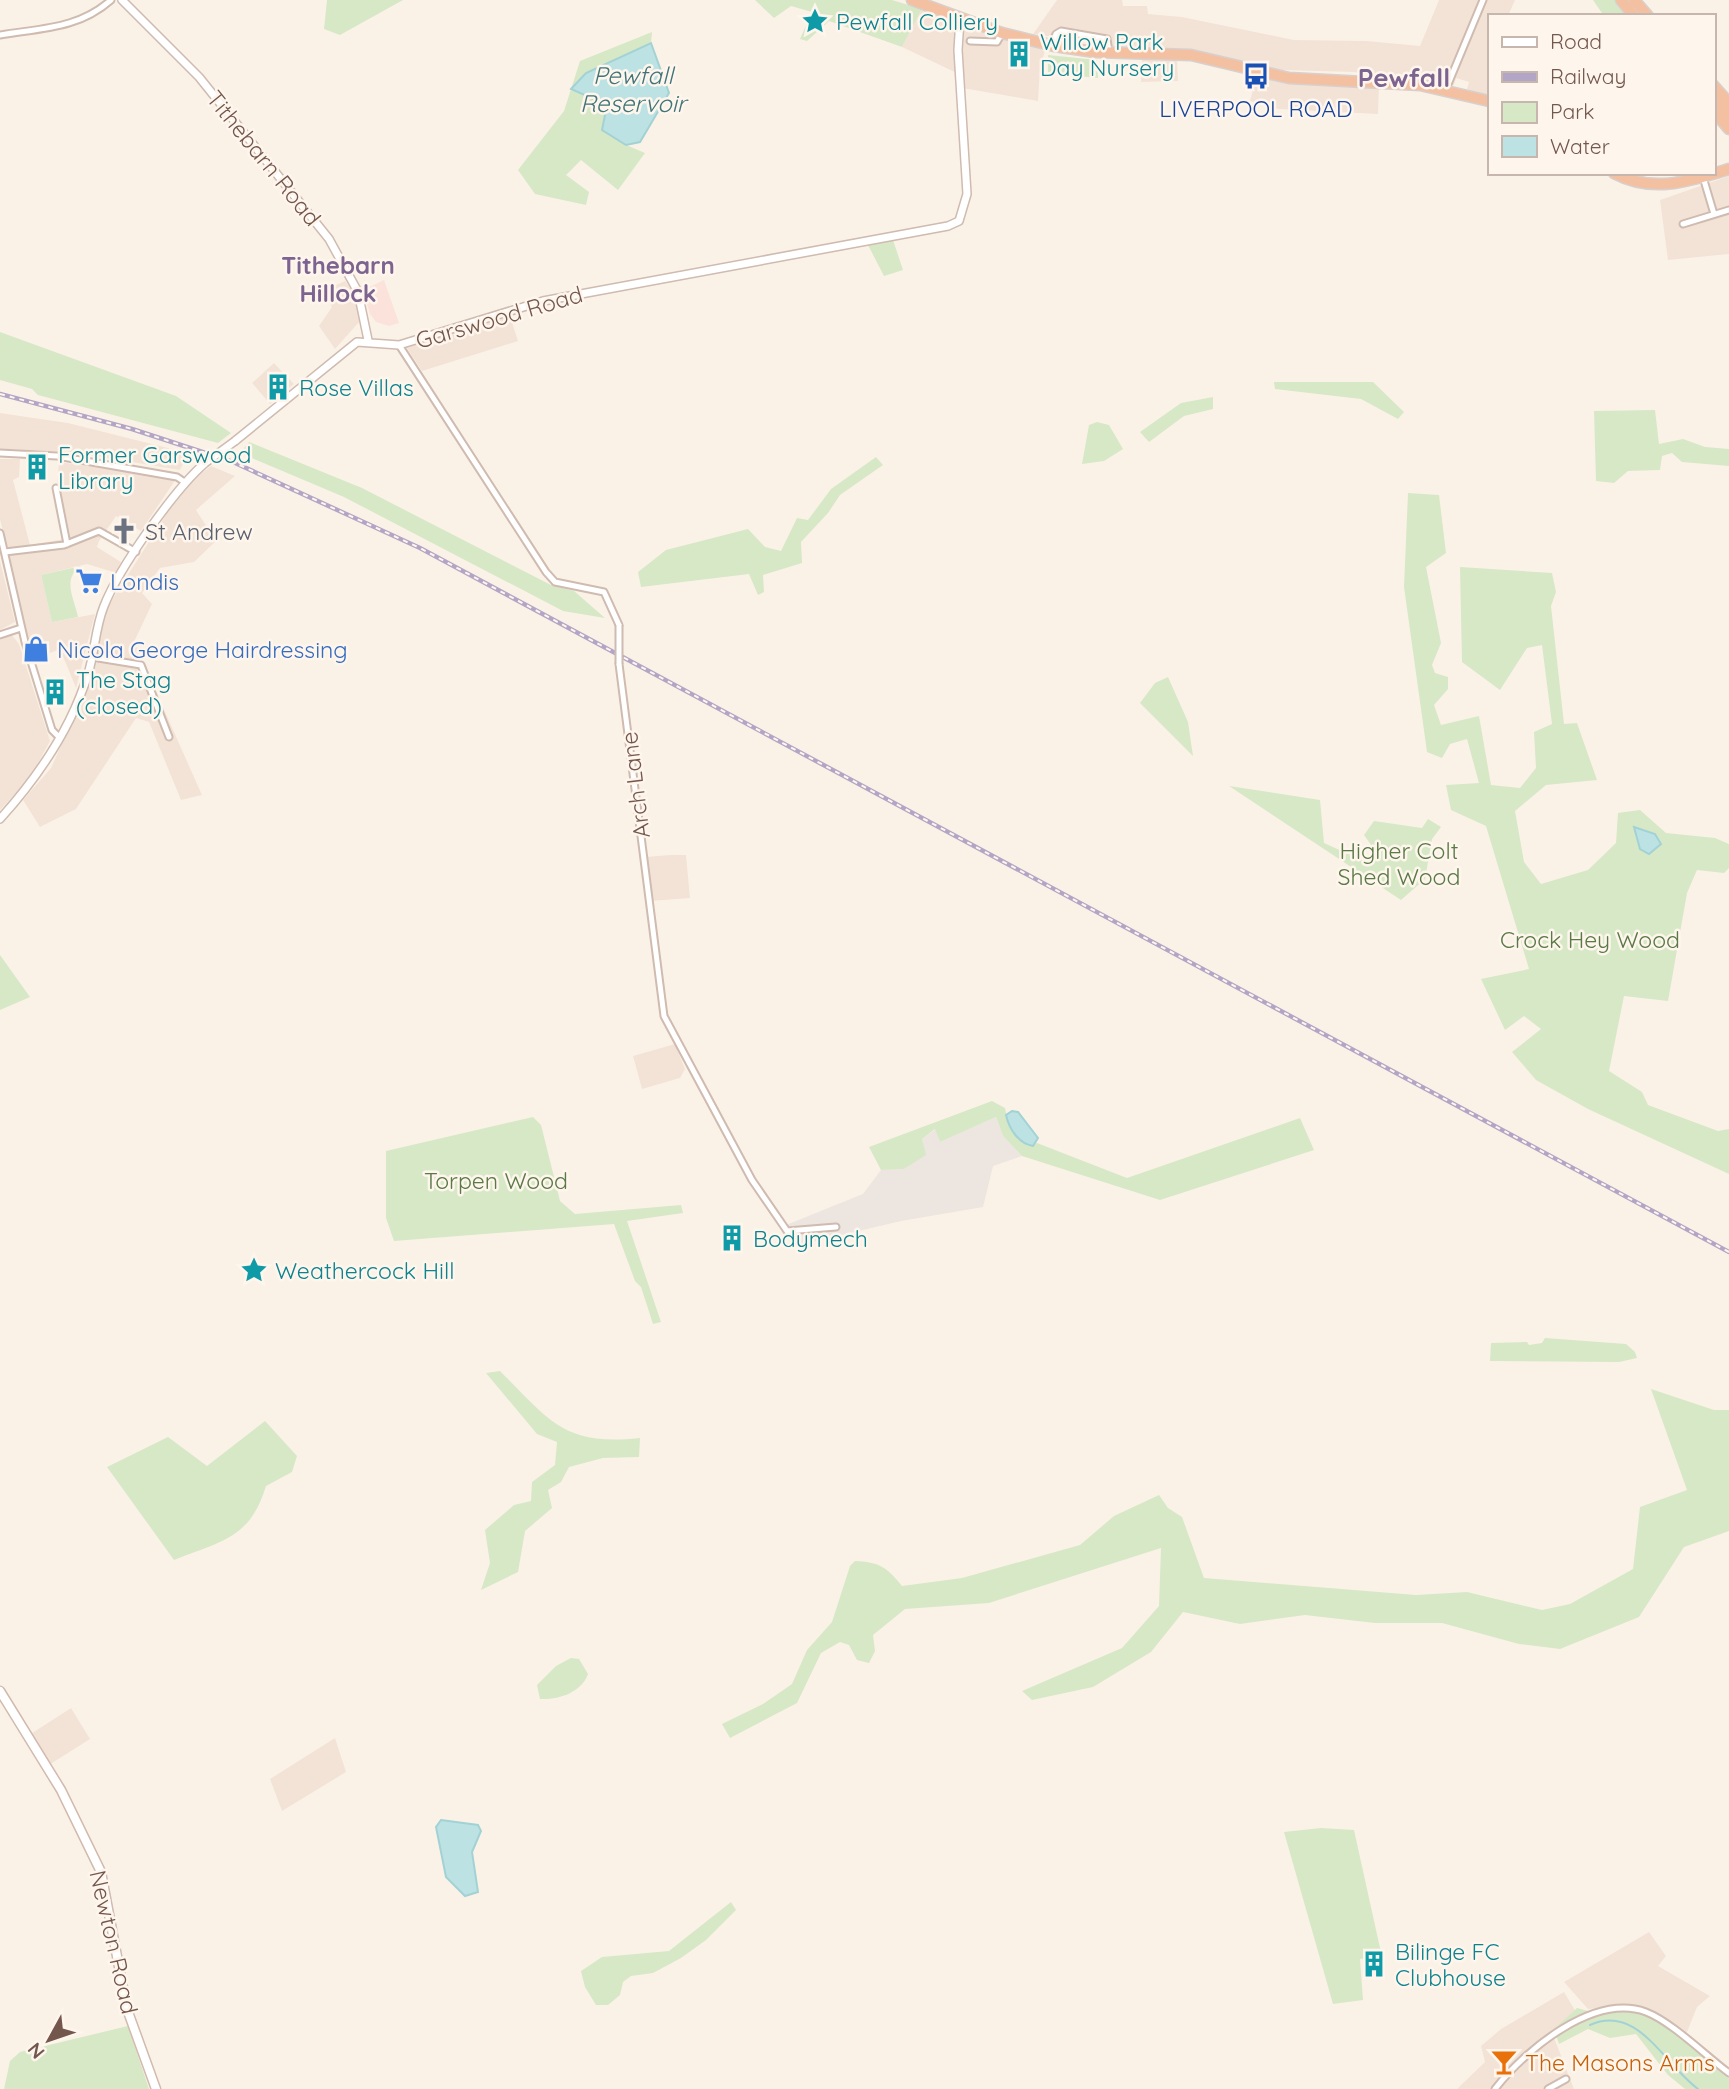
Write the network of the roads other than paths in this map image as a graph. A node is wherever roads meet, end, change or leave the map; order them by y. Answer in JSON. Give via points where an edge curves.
{"nodes":[{"id":1,"x":111,"y":0,"type":"edge"},
{"id":2,"x":122,"y":0,"type":"edge"},
{"id":3,"x":912,"y":0,"type":"edge"},
{"id":4,"x":1483,"y":0,"type":"edge"},
{"id":5,"x":1621,"y":0,"type":"edge"},
{"id":6,"x":1634,"y":0,"type":"edge"},
{"id":7,"x":1632,"y":14,"type":"edge"},
{"id":8,"x":1646,"y":14,"type":"edge"},
{"id":9,"x":960,"y":19,"type":"junction"},
{"id":10,"x":1002,"y":33,"type":"junction"},
{"id":11,"x":0,"y":35,"type":"edge"},
{"id":12,"x":973,"y":43,"type":"dead end"},
{"id":13,"x":1051,"y":46,"type":"junction"},
{"id":14,"x":1109,"y":52,"type":"junction"},
{"id":15,"x":1715,"y":87,"type":"edge"},
{"id":16,"x":1446,"y":89,"type":"junction"},
{"id":17,"x":1715,"y":98,"type":"edge"},
{"id":18,"x":1488,"y":101,"type":"edge"},
{"id":19,"x":1729,"y":103,"type":"edge"},
{"id":20,"x":1715,"y":112,"type":"edge"},
{"id":21,"x":1729,"y":115,"type":"edge"},
{"id":22,"x":1729,"y":129,"type":"edge"},
{"id":23,"x":1620,"y":175,"type":"edge"},
{"id":24,"x":1710,"y":175,"type":"edge"},
{"id":25,"x":1703,"y":177,"type":"junction"},
{"id":26,"x":1729,"y":210,"type":"edge"},
{"id":27,"x":1714,"y":214,"type":"junction"},
{"id":28,"x":1683,"y":224,"type":"dead end"},
{"id":29,"x":368,"y":341,"type":"junction"},
{"id":30,"x":399,"y":345,"type":"junction"},
{"id":31,"x":0,"y":453,"type":"edge"},
{"id":32,"x":183,"y":481,"type":"junction"},
{"id":33,"x":56,"y":488,"type":"dead end"},
{"id":34,"x":66,"y":497,"type":"dead end"},
{"id":35,"x":58,"y":499,"type":"junction"},
{"id":36,"x":0,"y":533,"type":"edge"},
{"id":37,"x":67,"y":544,"type":"junction"},
{"id":38,"x":5,"y":552,"type":"junction"},
{"id":39,"x":136,"y":552,"type":"junction"},
{"id":40,"x":21,"y":628,"type":"junction"},
{"id":41,"x":0,"y":635,"type":"edge"},
{"id":42,"x":92,"y":657,"type":"junction"},
{"id":43,"x":59,"y":737,"type":"junction"},
{"id":44,"x":169,"y":737,"type":"dead end"},
{"id":45,"x":0,"y":820,"type":"edge"},
{"id":46,"x":836,"y":1227,"type":"dead end"},
{"id":47,"x":0,"y":1691,"type":"edge"},
{"id":48,"x":1729,"y":2073,"type":"edge"},
{"id":49,"x":1566,"y":2079,"type":"dead end"},
{"id":50,"x":156,"y":2089,"type":"edge"},
{"id":51,"x":1495,"y":2089,"type":"edge"},
{"id":52,"x":1548,"y":2089,"type":"edge"}],
"edges":[{"from":1,"to":11,"type":"street","via":[[93,16],[75,23]]},
{"from":2,"to":29,"type":"street","name":"Tithebarn Road","via":[[199,77],[329,239],[358,292]]},
{"from":3,"to":9,"type":"highway"},
{"from":4,"to":16,"type":"street"},
{"from":5,"to":7,"type":"highway"},
{"from":6,"to":8,"type":"highway"},
{"from":9,"to":10,"type":"highway"},
{"from":9,"to":30,"type":"street","name":"Garswood Road","via":[[967,194],[959,221],[543,301]]},
{"from":10,"to":12,"type":"street","via":[[997,42]]},
{"from":10,"to":13,"type":"highway"},
{"from":13,"to":14,"type":"highway"},
{"from":13,"to":14,"type":"street","via":[[1056,34],[1074,33],[1107,39]]},
{"from":14,"to":16,"type":"highway","via":[[1191,55],[1289,78]]},
{"from":15,"to":19,"type":"highway"},
{"from":16,"to":18,"type":"highway"},
{"from":17,"to":21,"type":"highway"},
{"from":20,"to":22,"type":"highway"},
{"from":23,"to":25,"type":"highway","via":[[1651,185]]},
{"from":24,"to":25,"type":"highway"},
{"from":25,"to":27,"type":"street"},
{"from":26,"to":27,"type":"street"},
{"from":27,"to":28,"type":"street"},
{"from":29,"to":30,"type":"street","name":"Garswood Road"},
{"from":29,"to":32,"type":"street","bridge":true,"via":[[357,342]]},
{"from":30,"to":46,"type":"street","name":"Arch Lane","bridge":true,"via":[[546,572],[555,582],[604,592],[610,599],[619,625],[619,664],[664,1016],[752,1180],[787,1231]]},
{"from":31,"to":32,"type":"street","via":[[57,456]]},
{"from":32,"to":39,"type":"street"},
{"from":33,"to":35,"type":"street"},
{"from":34,"to":35,"type":"street"},
{"from":35,"to":37,"type":"street"},
{"from":36,"to":38,"type":"street"},
{"from":37,"to":38,"type":"street"},
{"from":37,"to":39,"type":"street","via":[[99,531]]},
{"from":38,"to":40,"type":"street"},
{"from":39,"to":42,"type":"street","via":[[104,605]]},
{"from":40,"to":41,"type":"street"},
{"from":40,"to":43,"type":"street","via":[[52,730]]},
{"from":42,"to":43,"type":"street"},
{"from":42,"to":44,"type":"street","via":[[141,665]]},
{"from":43,"to":45,"type":"street","via":[[40,773]]},
{"from":47,"to":50,"type":"main road","name":"Newton Road","via":[[61,1790],[101,1872],[127,2008]]},
{"from":48,"to":51,"type":"street","via":[[1646,2012],[1611,2009],[1583,2016],[1564,2029],[1516,2064]]},
{"from":49,"to":52,"type":"street"}]}
